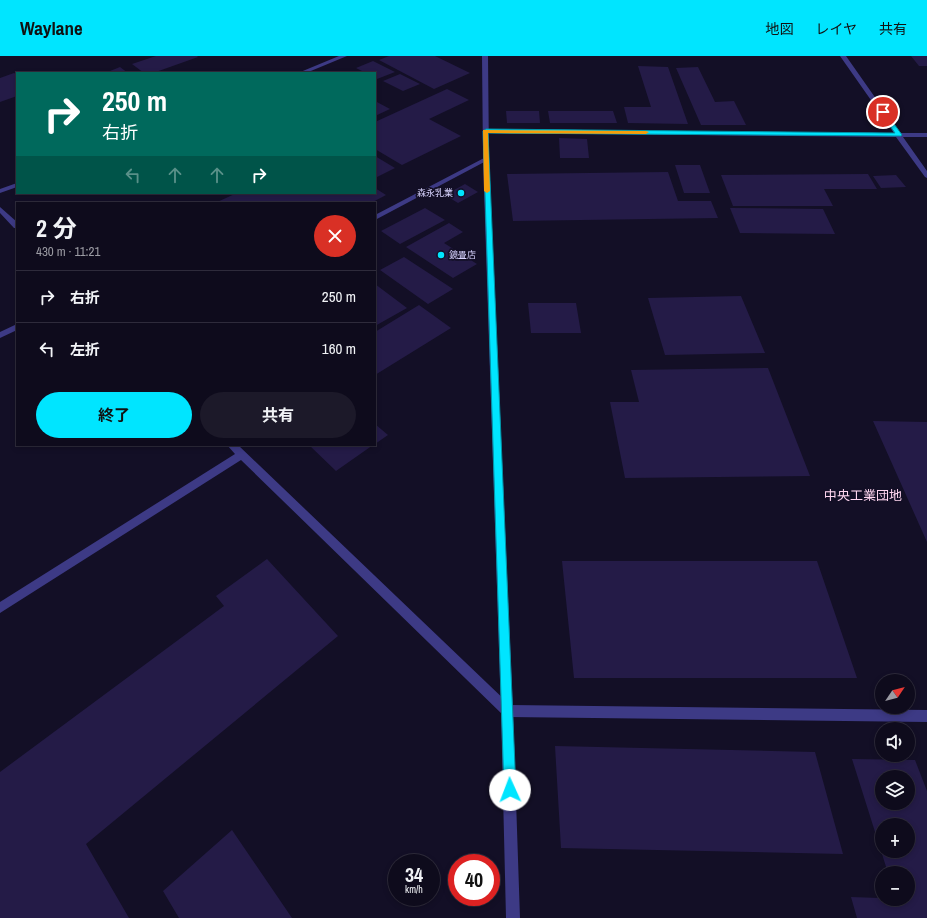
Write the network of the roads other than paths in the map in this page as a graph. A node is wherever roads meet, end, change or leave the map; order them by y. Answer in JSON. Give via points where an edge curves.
{"nodes":[{"id":1,"x":344,"y":56,"type":"edge"},
{"id":2,"x":485,"y":56,"type":"edge"},
{"id":3,"x":843,"y":56,"type":"edge"},
{"id":4,"x":304,"y":72,"type":"edge"},
{"id":5,"x":486,"y":131,"type":"junction"},
{"id":6,"x":899,"y":135,"type":"junction"},
{"id":7,"x":927,"y":135,"type":"edge"},
{"id":8,"x":486,"y":159,"type":"junction"},
{"id":9,"x":927,"y":176,"type":"edge"},
{"id":10,"x":16,"y":185,"type":"edge"},
{"id":11,"x":0,"y":191,"type":"edge"},
{"id":12,"x":0,"y":209,"type":"edge"},
{"id":13,"x":376,"y":217,"type":"edge"},
{"id":14,"x":16,"y":225,"type":"edge"},
{"id":15,"x":16,"y":327,"type":"edge"},
{"id":16,"x":0,"y":335,"type":"edge"},
{"id":17,"x":233,"y":446,"type":"edge"},
{"id":18,"x":242,"y":454,"type":"junction"},
{"id":19,"x":0,"y":608,"type":"edge"},
{"id":20,"x":508,"y":711,"type":"junction"},
{"id":21,"x":927,"y":716,"type":"edge"},
{"id":22,"x":513,"y":918,"type":"edge"}],
"edges":[{"from":1,"to":4,"type":"street"},
{"from":2,"to":5,"type":"street"},
{"from":3,"to":6,"type":"street"},
{"from":5,"to":6,"type":"street"},
{"from":5,"to":8,"type":"street"},
{"from":6,"to":7,"type":"street"},
{"from":6,"to":9,"type":"street"},
{"from":8,"to":13,"type":"street"},
{"from":8,"to":20,"type":"street"},
{"from":10,"to":11,"type":"street"},
{"from":12,"to":14,"type":"street"},
{"from":15,"to":16,"type":"street"},
{"from":17,"to":18,"type":"street"},
{"from":18,"to":19,"type":"street"},
{"from":18,"to":20,"type":"street"},
{"from":20,"to":21,"type":"street"},
{"from":20,"to":22,"type":"street"}]}
